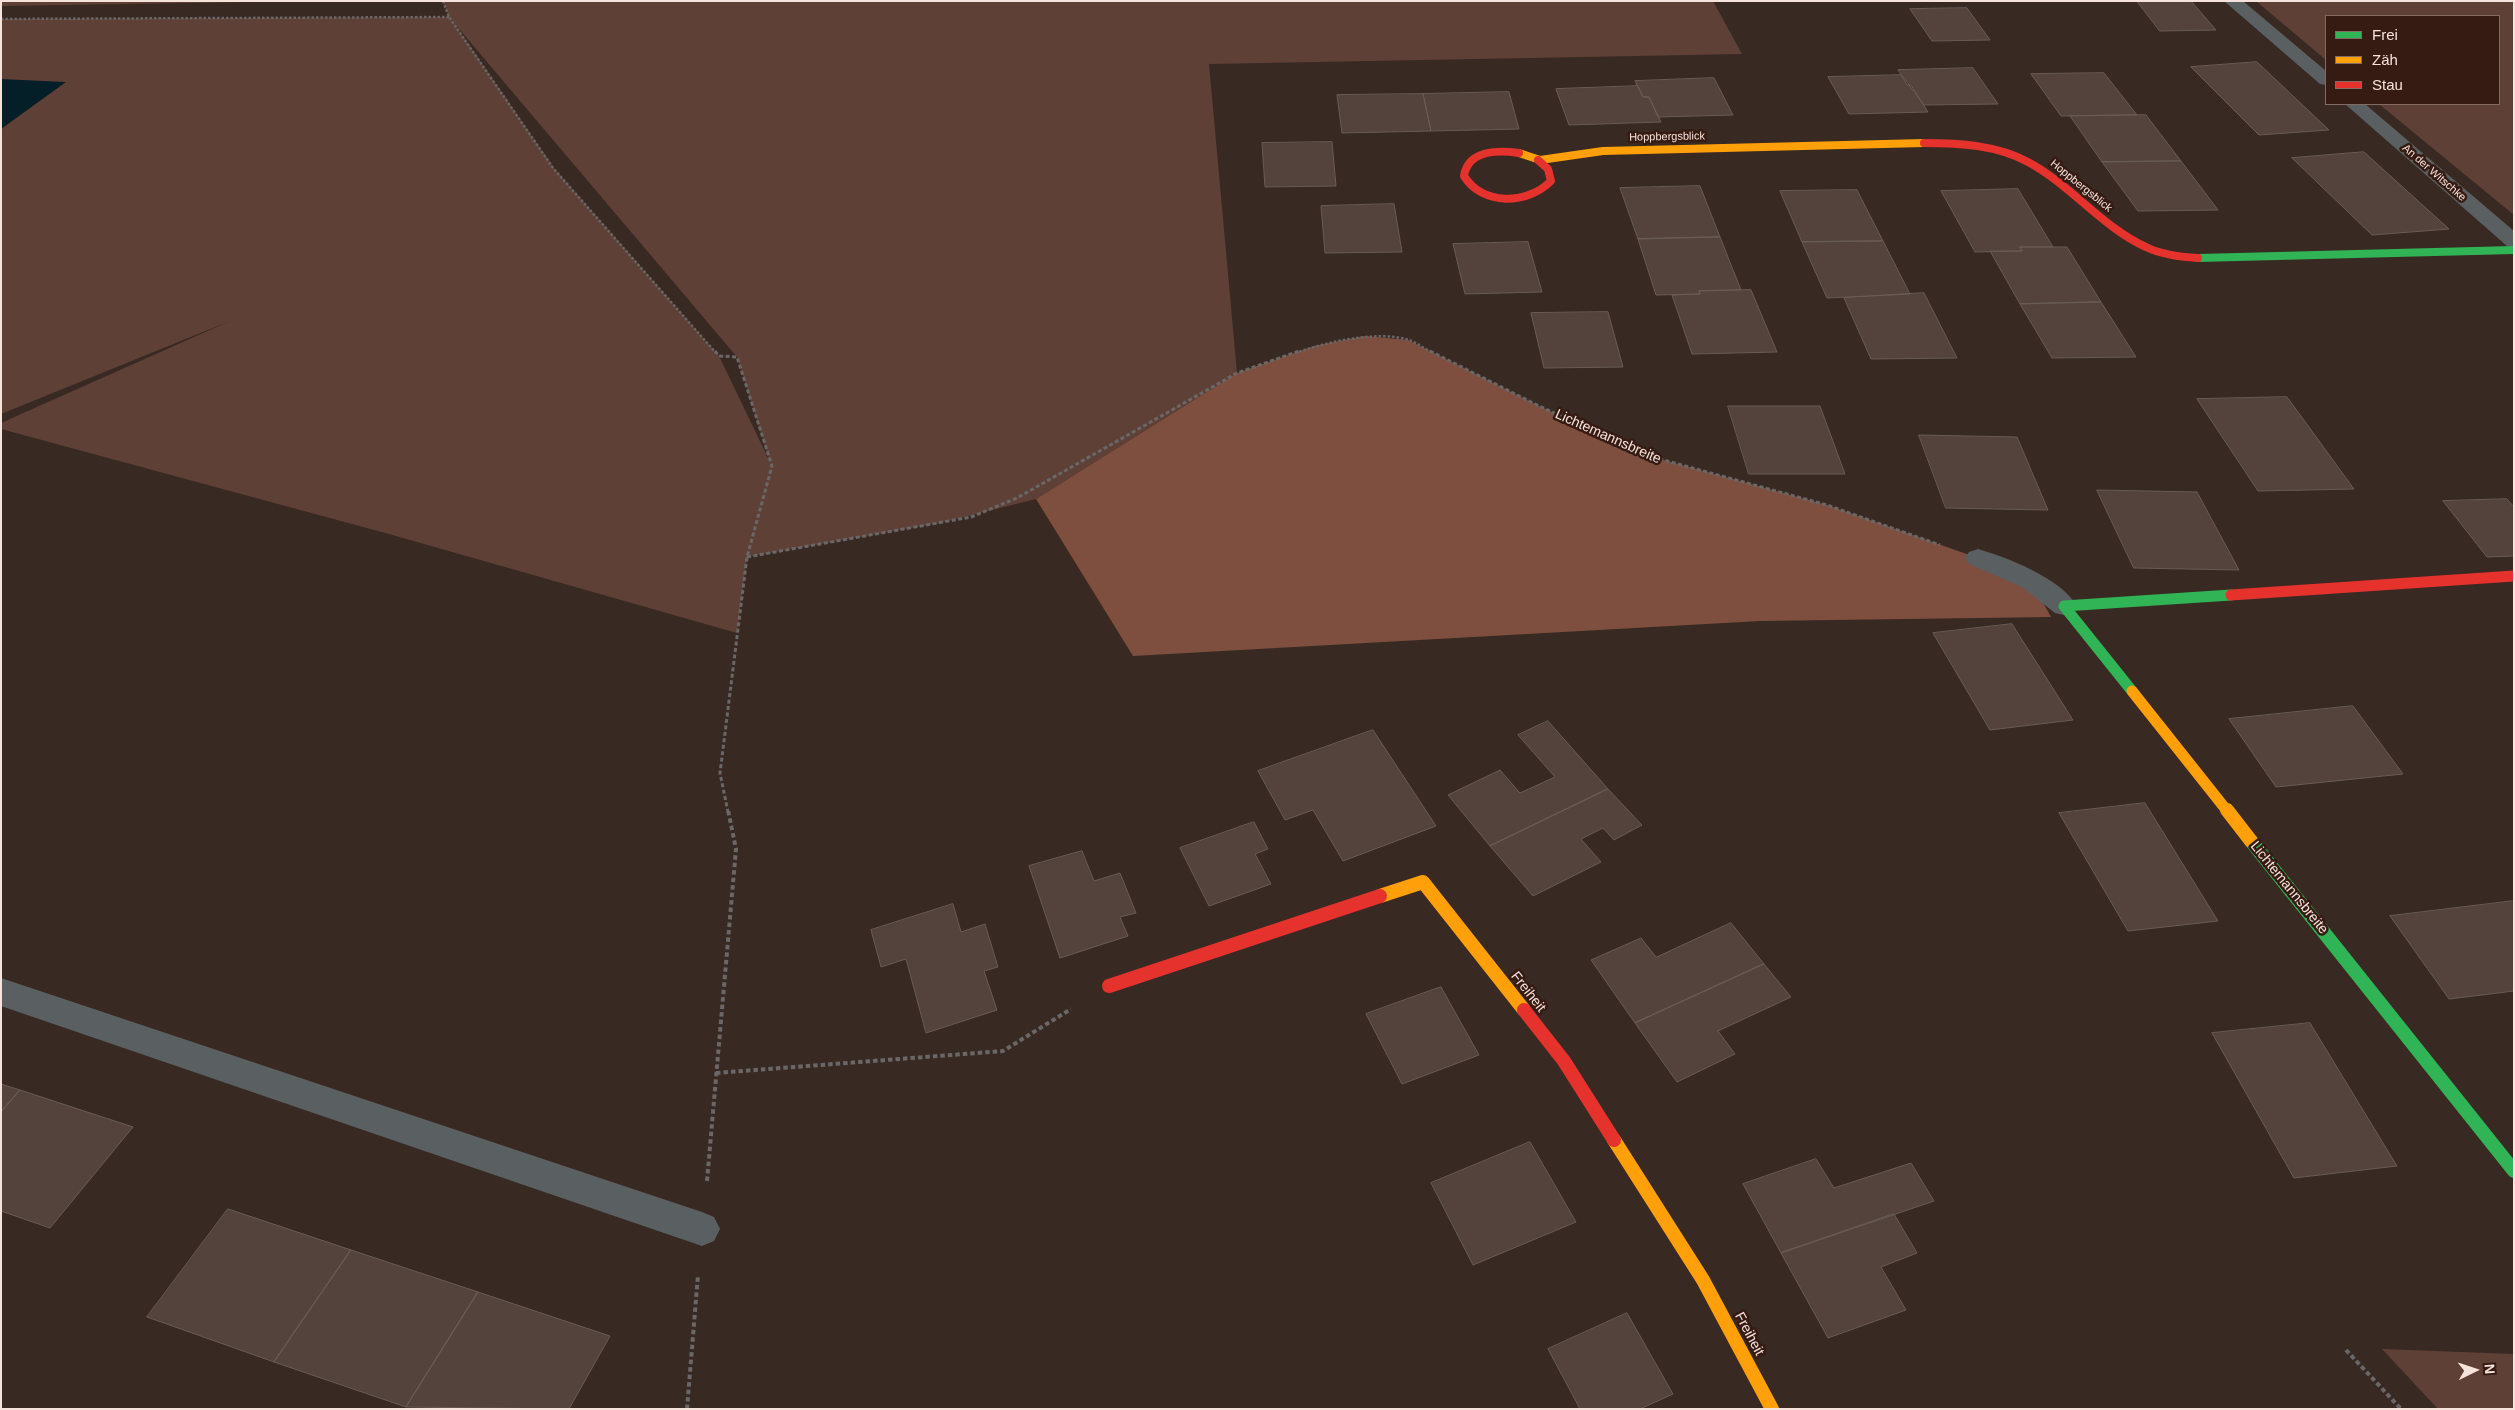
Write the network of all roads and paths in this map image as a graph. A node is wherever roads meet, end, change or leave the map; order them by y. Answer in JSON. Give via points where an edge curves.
{"nodes":[{"id":1,"x":443,"y":1,"type":"edge"},
{"id":2,"x":2232,"y":1,"type":"edge"},
{"id":3,"x":449,"y":17,"type":"junction"},
{"id":4,"x":1,"y":19,"type":"edge"},
{"id":5,"x":2325,"y":79,"type":"edge"},
{"id":6,"x":2355,"y":105,"type":"edge"},
{"id":7,"x":1538,"y":160,"type":"junction"},
{"id":8,"x":2514,"y":242,"type":"edge"},
{"id":9,"x":2514,"y":250,"type":"edge"},
{"id":10,"x":747,"y":557,"type":"junction"},
{"id":11,"x":1978,"y":558,"type":"joint"},
{"id":12,"x":2514,"y":576,"type":"edge"},
{"id":13,"x":2064,"y":606,"type":"junction"},
{"id":14,"x":1109,"y":986,"type":"joint"},
{"id":15,"x":1,"y":992,"type":"edge"},
{"id":16,"x":716,"y":1073,"type":"junction"},
{"id":17,"x":2514,"y":1171,"type":"edge"},
{"id":18,"x":702,"y":1229,"type":"junction"},
{"id":19,"x":2346,"y":1350,"type":"dead end"},
{"id":20,"x":687,"y":1409,"type":"edge"},
{"id":21,"x":1772,"y":1409,"type":"edge"},
{"id":22,"x":2401,"y":1409,"type":"edge"}],
"edges":[{"from":1,"to":3,"type":"path"},
{"from":2,"to":5,"type":"street"},
{"from":3,"to":4,"type":"path"},
{"from":3,"to":10,"type":"path","via":[[554,168],[720,356],[737,357],[772,466]]},
{"from":6,"to":8,"type":"street","name":"An der Witschke"},
{"from":7,"to":7,"type":"street","name":"Hoppbergsblick","via":[[1511,152],[1482,154],[1467,163],[1463,174],[1466,182],[1486,195],[1515,199],[1529,197],[1548,186],[1551,178],[1549,170]]},
{"from":7,"to":9,"type":"street","name":"Hoppbergsblick","via":[[1575,153],[1631,150],[1962,145],[2013,155],[2033,165],[2063,185],[2125,237],[2172,255],[2189,258]]},
{"from":10,"to":11,"type":"path","name":"Lichtemannsbreite","via":[[971,517],[1017,498],[1237,374],[1314,346],[1365,336],[1408,340],[1648,456],[1827,505]]},
{"from":10,"to":16,"type":"path","via":[[720,773],[736,849]]},
{"from":11,"to":13,"type":"street","name":"Lichtemannsbreite","via":[[2031,580]]},
{"from":12,"to":13,"type":"street"},
{"from":13,"to":17,"type":"street","name":"Lichtemannsbreite"},
{"from":14,"to":16,"type":"path","via":[[1003,1051]]},
{"from":14,"to":21,"type":"street","name":"Freiheit","via":[[1423,882],[1564,1061],[1703,1280]]},
{"from":15,"to":18,"type":"street"},
{"from":16,"to":18,"type":"path"},
{"from":18,"to":20,"type":"path"},
{"from":19,"to":22,"type":"path"}]}
